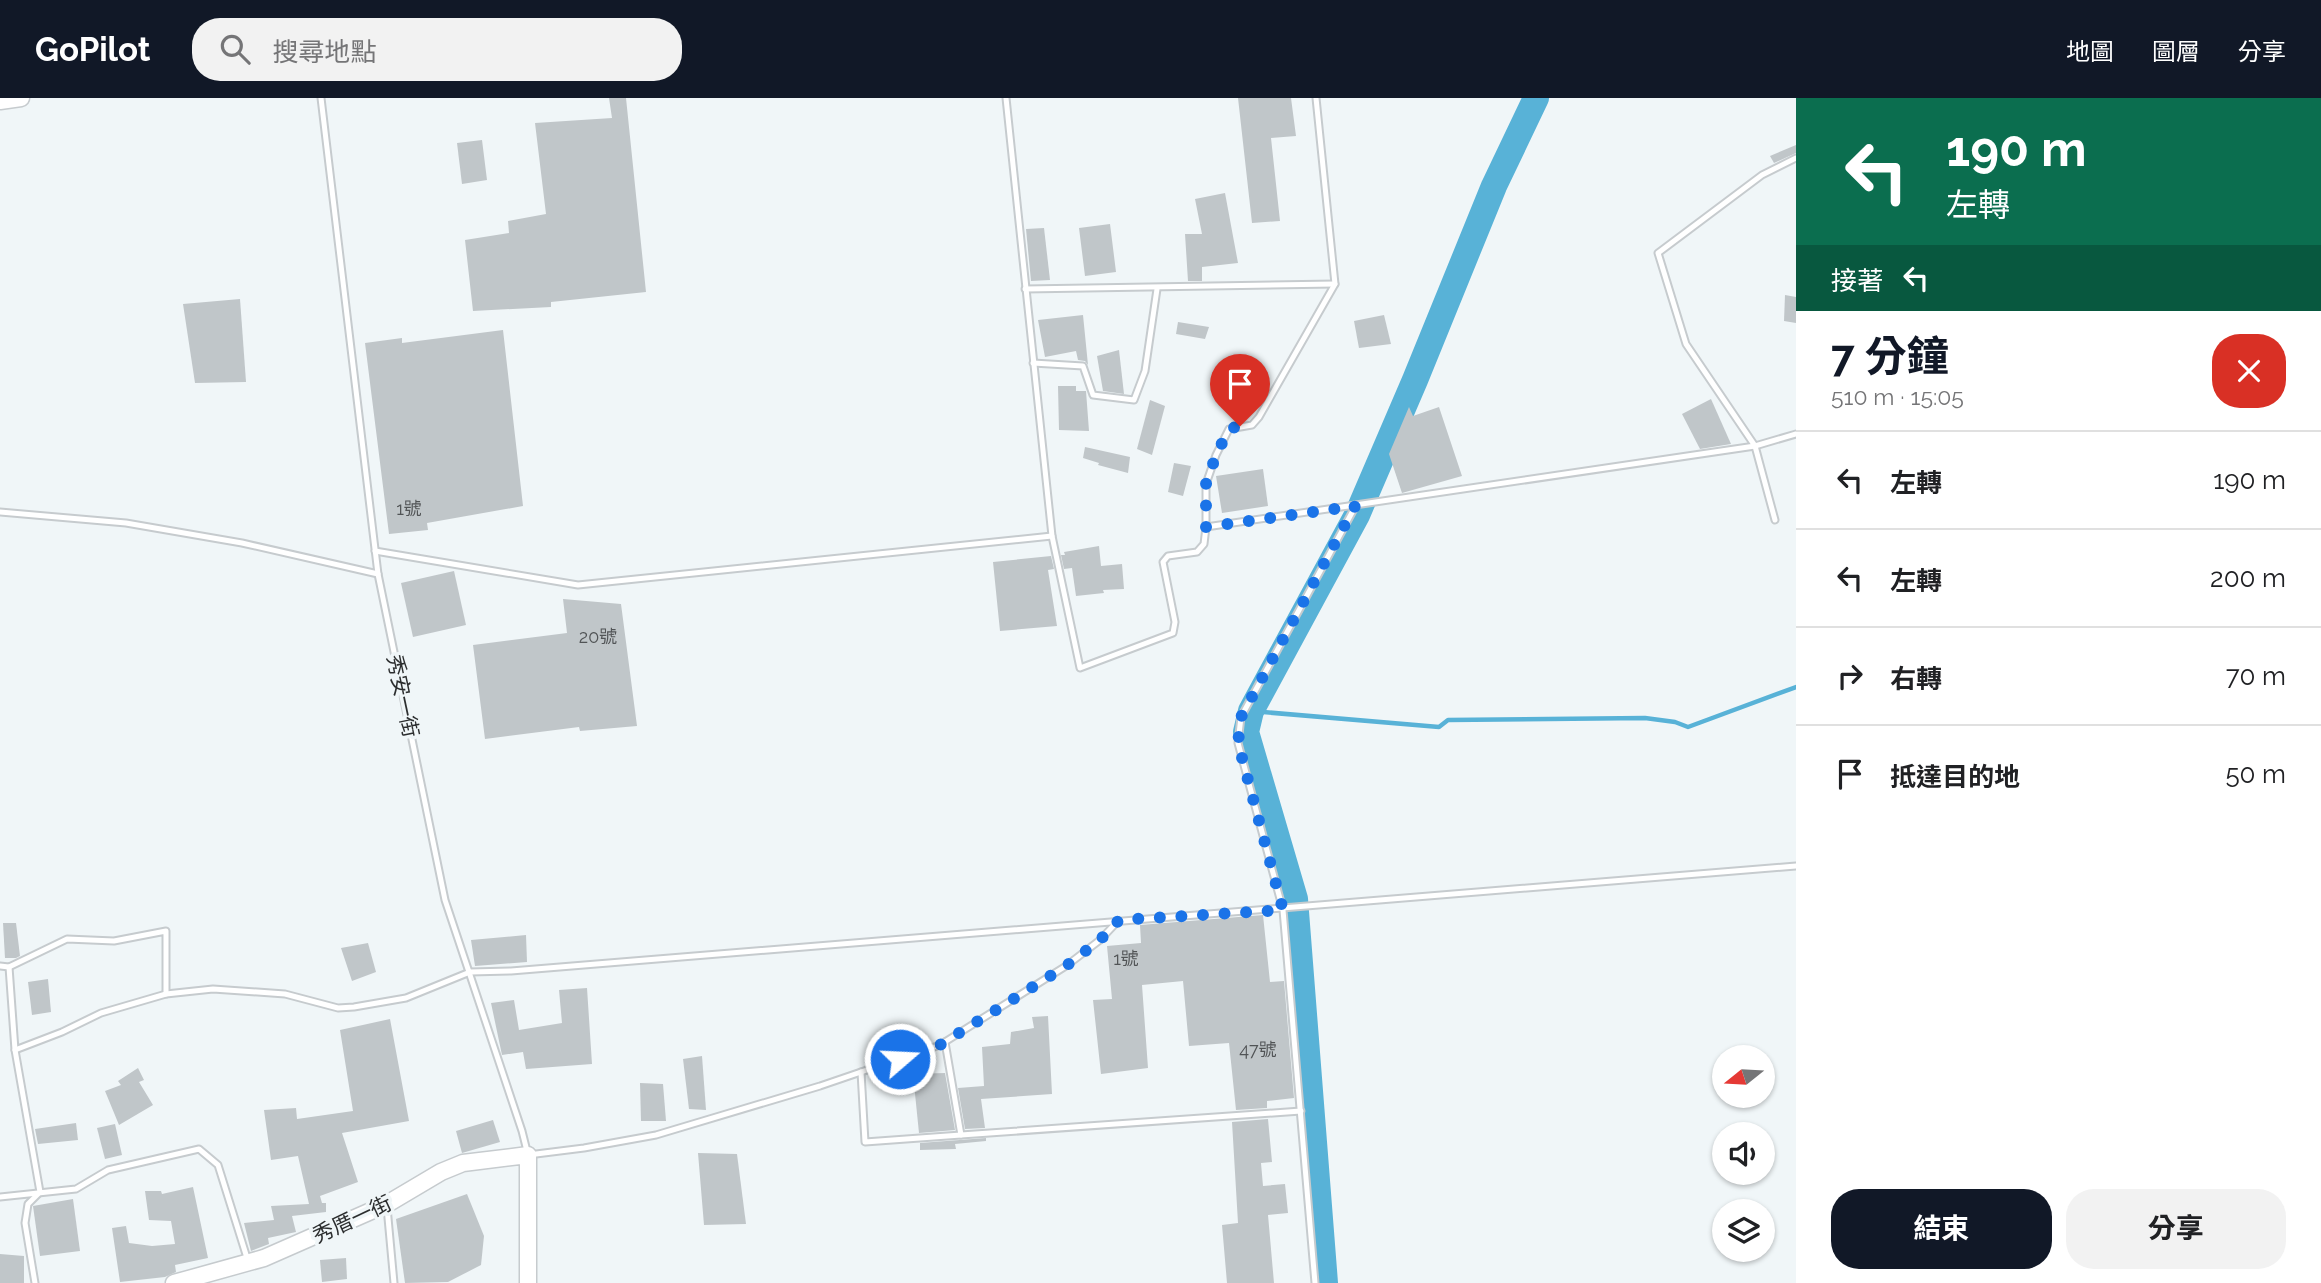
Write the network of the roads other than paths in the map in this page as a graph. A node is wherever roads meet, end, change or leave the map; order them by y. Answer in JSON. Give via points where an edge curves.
{"nodes":[{"id":1,"x":22,"y":98,"type":"edge"},
{"id":2,"x":321,"y":98,"type":"edge"},
{"id":3,"x":1006,"y":98,"type":"edge"},
{"id":4,"x":1316,"y":98,"type":"edge"},
{"id":5,"x":0,"y":101,"type":"edge"},
{"id":6,"x":1796,"y":158,"type":"edge"},
{"id":7,"x":1335,"y":284,"type":"junction"},
{"id":8,"x":1025,"y":289,"type":"junction"},
{"id":9,"x":1157,"y":289,"type":"junction"},
{"id":10,"x":1033,"y":363,"type":"junction"},
{"id":11,"x":1796,"y":434,"type":"edge"},
{"id":12,"x":1755,"y":446,"type":"junction"},
{"id":13,"x":1355,"y":506,"type":"junction"},
{"id":14,"x":0,"y":512,"type":"edge"},
{"id":15,"x":1775,"y":520,"type":"dead end"},
{"id":16,"x":1206,"y":527,"type":"junction"},
{"id":17,"x":1052,"y":536,"type":"junction"},
{"id":18,"x":375,"y":551,"type":"junction"},
{"id":19,"x":378,"y":574,"type":"junction"},
{"id":20,"x":1796,"y":866,"type":"edge"},
{"id":21,"x":1283,"y":910,"type":"junction"},
{"id":22,"x":1119,"y":920,"type":"junction"},
{"id":23,"x":0,"y":966,"type":"edge"},
{"id":24,"x":9,"y":967,"type":"junction"},
{"id":25,"x":470,"y":972,"type":"junction"},
{"id":26,"x":166,"y":994,"type":"junction"},
{"id":27,"x":945,"y":1042,"type":"junction"},
{"id":28,"x":15,"y":1050,"type":"junction"},
{"id":29,"x":860,"y":1072,"type":"junction"},
{"id":30,"x":1301,"y":1111,"type":"junction"},
{"id":31,"x":961,"y":1135,"type":"junction"},
{"id":32,"x":528,"y":1155,"type":"junction"},
{"id":33,"x":40,"y":1192,"type":"junction"},
{"id":34,"x":0,"y":1197,"type":"edge"},
{"id":35,"x":387,"y":1204,"type":"junction"},
{"id":36,"x":248,"y":1262,"type":"junction"},
{"id":37,"x":35,"y":1283,"type":"edge"},
{"id":38,"x":174,"y":1283,"type":"edge"},
{"id":39,"x":394,"y":1283,"type":"edge"},
{"id":40,"x":528,"y":1283,"type":"edge"},
{"id":41,"x":1315,"y":1283,"type":"edge"}],
"edges":[{"from":1,"to":5,"type":"street"},
{"from":2,"to":18,"type":"lane","name":"秀安一街"},
{"from":3,"to":8,"type":"lane"},
{"from":4,"to":7,"type":"lane"},
{"from":6,"to":12,"type":"lane","via":[[1762,175],[1658,253],[1686,344]]},
{"from":7,"to":9,"type":"lane"},
{"from":7,"to":16,"type":"lane","via":[[1259,416],[1251,425],[1229,429],[1206,484]]},
{"from":8,"to":9,"type":"lane"},
{"from":8,"to":10,"type":"lane"},
{"from":9,"to":10,"type":"lane","via":[[1145,371],[1134,400],[1093,395],[1083,366]]},
{"from":10,"to":17,"type":"lane"},
{"from":11,"to":12,"type":"lane"},
{"from":12,"to":13,"type":"lane"},
{"from":12,"to":15,"type":"lane"},
{"from":13,"to":16,"type":"lane"},
{"from":13,"to":21,"type":"lane","via":[[1241,717],[1238,743]]},
{"from":14,"to":19,"type":"lane","via":[[125,523],[242,543]]},
{"from":16,"to":17,"type":"lane","via":[[1204,544],[1197,552],[1168,556],[1163,562],[1175,622],[1173,633],[1080,668]]},
{"from":17,"to":18,"type":"lane","via":[[578,585]]},
{"from":18,"to":19,"type":"lane","name":"秀安一街"},
{"from":19,"to":25,"type":"lane","name":"秀安一街","via":[[445,900]]},
{"from":20,"to":21,"type":"lane"},
{"from":21,"to":22,"type":"lane"},
{"from":21,"to":30,"type":"lane"},
{"from":22,"to":25,"type":"lane"},
{"from":22,"to":27,"type":"lane","via":[[1066,966]]},
{"from":23,"to":24,"type":"lane"},
{"from":24,"to":26,"type":"lane","via":[[67,939],[114,941],[166,931]]},
{"from":24,"to":28,"type":"lane"},
{"from":25,"to":26,"type":"lane","via":[[406,998],[354,1007],[338,1008],[285,994],[213,989]]},
{"from":25,"to":32,"type":"lane","name":"秀安一街"},
{"from":26,"to":28,"type":"lane","via":[[101,1013]]},
{"from":27,"to":29,"type":"lane"},
{"from":27,"to":31,"type":"lane"},
{"from":28,"to":33,"type":"lane"},
{"from":29,"to":31,"type":"lane","via":[[865,1142]]},
{"from":29,"to":32,"type":"lane","via":[[656,1135]]},
{"from":30,"to":31,"type":"lane"},
{"from":30,"to":41,"type":"lane"},
{"from":32,"to":35,"type":"street","name":"秀厝一街","via":[[463,1163]]},
{"from":32,"to":40,"type":"street","name":"秀安一街"},
{"from":33,"to":34,"type":"lane"},
{"from":33,"to":36,"type":"lane","via":[[76,1189],[108,1170],[199,1149],[218,1165]]},
{"from":33,"to":37,"type":"lane","via":[[28,1204],[25,1223]]},
{"from":35,"to":36,"type":"street","name":"秀厝一街"},
{"from":35,"to":39,"type":"lane"},
{"from":36,"to":38,"type":"street","name":"秀厝一街"}]}
